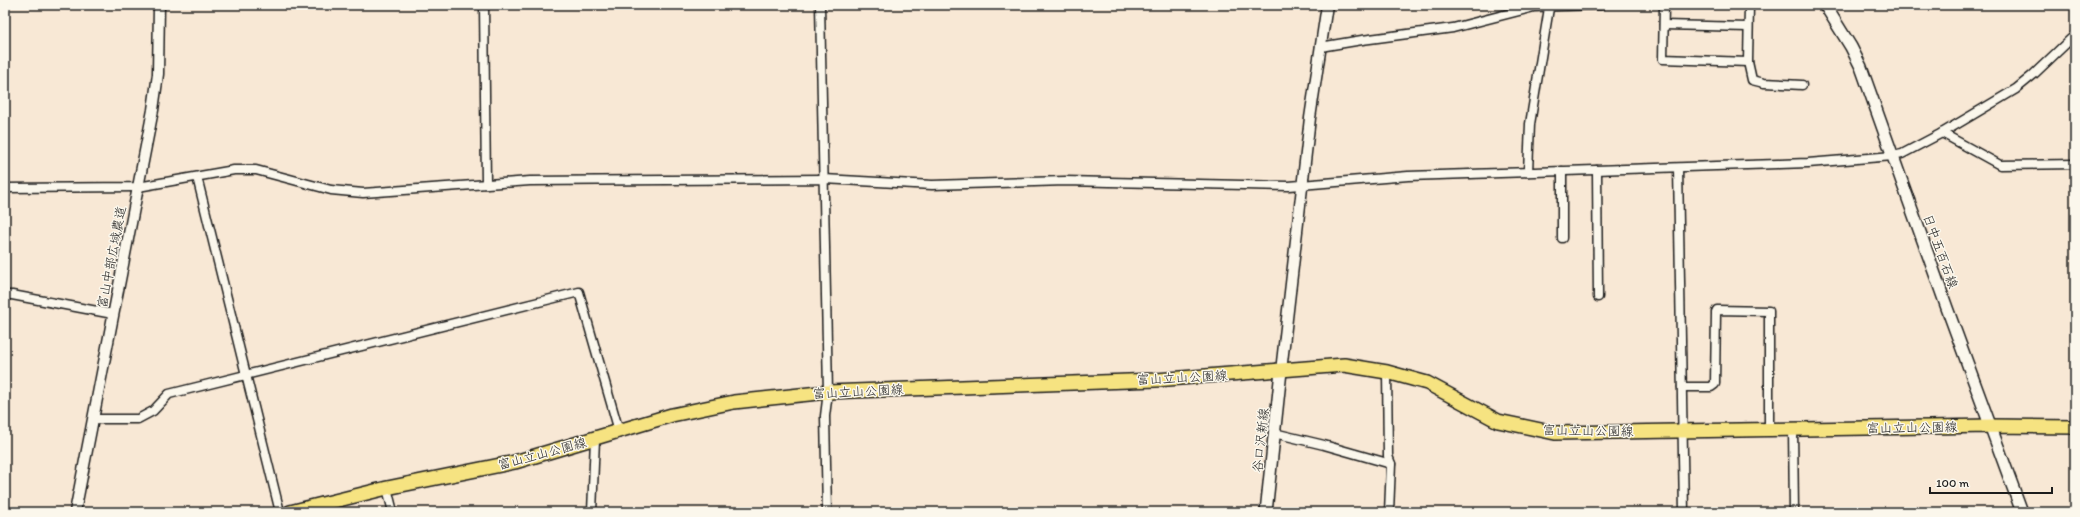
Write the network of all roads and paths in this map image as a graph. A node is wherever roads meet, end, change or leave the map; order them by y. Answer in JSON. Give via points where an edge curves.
{"nodes":[{"id":1,"x":159,"y":5,"type":"edge"},
{"id":2,"x":484,"y":5,"type":"edge"},
{"id":3,"x":820,"y":5,"type":"edge"},
{"id":4,"x":1327,"y":5,"type":"edge"},
{"id":5,"x":1601,"y":5,"type":"edge"},
{"id":6,"x":1664,"y":5,"type":"edge"},
{"id":7,"x":1749,"y":5,"type":"edge"},
{"id":8,"x":1828,"y":7,"type":"edge"},
{"id":9,"x":1549,"y":8,"type":"junction"},
{"id":10,"x":1664,"y":25,"type":"junction"},
{"id":11,"x":1748,"y":27,"type":"junction"},
{"id":12,"x":2075,"y":35,"type":"edge"},
{"id":13,"x":1320,"y":47,"type":"junction"},
{"id":14,"x":1748,"y":62,"type":"junction"},
{"id":15,"x":1802,"y":86,"type":"dead end"},
{"id":16,"x":1942,"y":132,"type":"junction"},
{"id":17,"x":1893,"y":156,"type":"junction"},
{"id":18,"x":2075,"y":164,"type":"edge"},
{"id":19,"x":1678,"y":168,"type":"junction"},
{"id":20,"x":1597,"y":170,"type":"junction"},
{"id":21,"x":1562,"y":171,"type":"junction"},
{"id":22,"x":1528,"y":172,"type":"junction"},
{"id":23,"x":197,"y":177,"type":"junction"},
{"id":24,"x":824,"y":179,"type":"junction"},
{"id":25,"x":486,"y":184,"type":"junction"},
{"id":26,"x":1302,"y":185,"type":"junction"},
{"id":27,"x":138,"y":187,"type":"junction"},
{"id":28,"x":5,"y":188,"type":"edge"},
{"id":29,"x":1562,"y":238,"type":"dead end"},
{"id":30,"x":5,"y":295,"type":"edge"},
{"id":31,"x":1598,"y":297,"type":"dead end"},
{"id":32,"x":113,"y":314,"type":"junction"},
{"id":33,"x":1282,"y":371,"type":"junction"},
{"id":34,"x":1387,"y":372,"type":"junction"},
{"id":35,"x":246,"y":375,"type":"junction"},
{"id":36,"x":1682,"y":387,"type":"junction"},
{"id":37,"x":828,"y":392,"type":"junction"},
{"id":38,"x":93,"y":419,"type":"junction"},
{"id":39,"x":1991,"y":426,"type":"junction"},
{"id":40,"x":2075,"y":427,"type":"edge"},
{"id":41,"x":1769,"y":429,"type":"junction"},
{"id":42,"x":1793,"y":429,"type":"junction"},
{"id":43,"x":1683,"y":430,"type":"junction"},
{"id":44,"x":619,"y":431,"type":"junction"},
{"id":45,"x":1274,"y":433,"type":"junction"},
{"id":46,"x":595,"y":438,"type":"junction"},
{"id":47,"x":1391,"y":464,"type":"junction"},
{"id":48,"x":387,"y":488,"type":"junction"},
{"id":49,"x":75,"y":512,"type":"edge"},
{"id":50,"x":280,"y":512,"type":"edge"},
{"id":51,"x":290,"y":512,"type":"edge"},
{"id":52,"x":393,"y":512,"type":"edge"},
{"id":53,"x":592,"y":512,"type":"edge"},
{"id":54,"x":827,"y":512,"type":"edge"},
{"id":55,"x":1266,"y":512,"type":"edge"},
{"id":56,"x":1390,"y":512,"type":"edge"},
{"id":57,"x":1684,"y":512,"type":"edge"},
{"id":58,"x":1794,"y":512,"type":"edge"},
{"id":59,"x":2022,"y":512,"type":"edge"}],
"edges":[{"from":1,"to":27,"type":"street","name":"富山中部広域農道","via":[[158,74]]},
{"from":2,"to":25,"type":"street"},
{"from":3,"to":24,"type":"street"},
{"from":4,"to":13,"type":"street"},
{"from":5,"to":9,"type":"street"},
{"from":6,"to":10,"type":"street"},
{"from":7,"to":11,"type":"street"},
{"from":8,"to":17,"type":"main road","name":"日中五百石線","via":[[1860,67]]},
{"from":9,"to":13,"type":"street","via":[[1534,7],[1453,28]]},
{"from":9,"to":22,"type":"street","via":[[1530,124]]},
{"from":10,"to":11,"type":"street"},
{"from":10,"to":14,"type":"street","via":[[1663,59]]},
{"from":11,"to":14,"type":"street"},
{"from":12,"to":16,"type":"street","via":[[2016,89]]},
{"from":13,"to":26,"type":"street"},
{"from":14,"to":15,"type":"street","via":[[1752,80]]},
{"from":16,"to":17,"type":"street","via":[[1902,154]]},
{"from":16,"to":18,"type":"street","via":[[2000,165]]},
{"from":17,"to":19,"type":"street","via":[[1808,163]]},
{"from":17,"to":39,"type":"main road","name":"日中五百石線"},
{"from":19,"to":20,"type":"street"},
{"from":19,"to":36,"type":"street"},
{"from":20,"to":21,"type":"street"},
{"from":20,"to":31,"type":"street"},
{"from":21,"to":22,"type":"street"},
{"from":21,"to":29,"type":"street"},
{"from":22,"to":26,"type":"street","via":[[1408,176]]},
{"from":23,"to":25,"type":"street","via":[[234,170],[256,170],[331,190],[363,193]]},
{"from":23,"to":27,"type":"street"},
{"from":23,"to":35,"type":"street"},
{"from":24,"to":25,"type":"street","via":[[530,181]]},
{"from":24,"to":26,"type":"street","via":[[932,185],[1034,181]]},
{"from":24,"to":37,"type":"street"},
{"from":26,"to":33,"type":"street"},
{"from":27,"to":28,"type":"street"},
{"from":27,"to":32,"type":"street","name":"富山中部広域農道"},
{"from":30,"to":32,"type":"street"},
{"from":32,"to":38,"type":"street","name":"富山中部広域農道"},
{"from":33,"to":34,"type":"main road","name":"富山立山公園線","via":[[1344,365]]},
{"from":33,"to":37,"type":"main road","name":"富山立山公園線","via":[[1156,380]]},
{"from":33,"to":45,"type":"main road","name":"谷口沢新線"},
{"from":34,"to":43,"type":"main road","name":"富山立山公園線","via":[[1427,383],[1498,421],[1526,428],[1554,433]]},
{"from":34,"to":47,"type":"street","via":[[1388,456]]},
{"from":35,"to":38,"type":"street","via":[[169,394],[153,411],[138,419]]},
{"from":35,"to":44,"type":"street","via":[[579,292]]},
{"from":35,"to":50,"type":"street"},
{"from":36,"to":41,"type":"street","via":[[1711,387],[1715,384],[1717,310],[1769,311]]},
{"from":36,"to":43,"type":"street"},
{"from":37,"to":44,"type":"main road","name":"富山立山公園線","via":[[734,402],[672,415]]},
{"from":37,"to":54,"type":"street","via":[[825,416]]},
{"from":38,"to":49,"type":"street","name":"富山中部広域農道"},
{"from":39,"to":40,"type":"main road","name":"富山立山公園線"},
{"from":39,"to":42,"type":"main road","name":"富山立山公園線"},
{"from":39,"to":59,"type":"main road","name":"日中五百石線"},
{"from":41,"to":42,"type":"main road","name":"富山立山公園線"},
{"from":41,"to":43,"type":"main road","name":"富山立山公園線"},
{"from":42,"to":58,"type":"street"},
{"from":43,"to":57,"type":"street"},
{"from":44,"to":46,"type":"main road","name":"富山立山公園線"},
{"from":45,"to":47,"type":"street","via":[[1324,444]]},
{"from":45,"to":55,"type":"main road","name":"谷口沢新線"},
{"from":46,"to":48,"type":"main road","name":"富山立山公園線","via":[[515,462]]},
{"from":46,"to":53,"type":"street"},
{"from":47,"to":56,"type":"street"},
{"from":48,"to":51,"type":"main road","name":"富山立山公園線"},
{"from":48,"to":52,"type":"street"}]}
